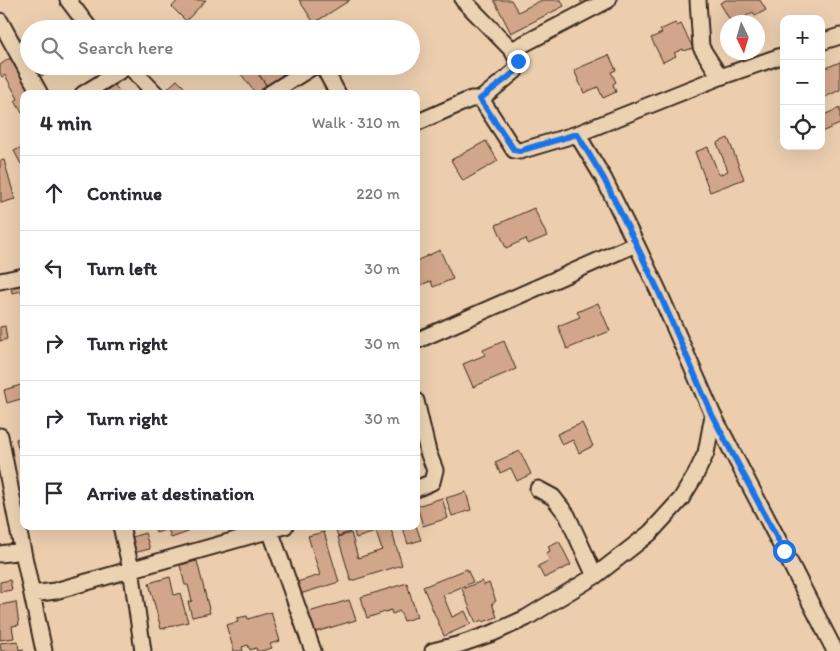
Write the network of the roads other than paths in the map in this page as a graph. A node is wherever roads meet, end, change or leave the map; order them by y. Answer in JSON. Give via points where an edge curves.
{"nodes":[{"id":1,"x":68,"y":0,"type":"edge"},
{"id":2,"x":463,"y":0,"type":"edge"},
{"id":3,"x":608,"y":0,"type":"edge"},
{"id":4,"x":698,"y":0,"type":"edge"},
{"id":5,"x":83,"y":20,"type":"edge"},
{"id":6,"x":0,"y":21,"type":"edge"},
{"id":7,"x":840,"y":36,"type":"edge"},
{"id":8,"x":825,"y":41,"type":"edge"},
{"id":9,"x":512,"y":50,"type":"junction"},
{"id":10,"x":780,"y":56,"type":"edge"},
{"id":11,"x":20,"y":58,"type":"edge"},
{"id":12,"x":30,"y":75,"type":"edge"},
{"id":13,"x":114,"y":75,"type":"edge"},
{"id":14,"x":137,"y":75,"type":"edge"},
{"id":15,"x":300,"y":75,"type":"edge"},
{"id":16,"x":328,"y":75,"type":"edge"},
{"id":17,"x":720,"y":77,"type":"junction"},
{"id":18,"x":38,"y":90,"type":"edge"},
{"id":19,"x":89,"y":90,"type":"edge"},
{"id":20,"x":152,"y":90,"type":"edge"},
{"id":21,"x":275,"y":90,"type":"edge"},
{"id":22,"x":336,"y":90,"type":"edge"},
{"id":23,"x":480,"y":99,"type":"junction"},
{"id":24,"x":420,"y":121,"type":"edge"},
{"id":25,"x":577,"y":134,"type":"junction"},
{"id":26,"x":636,"y":244,"type":"junction"},
{"id":27,"x":20,"y":277,"type":"edge"},
{"id":28,"x":0,"y":281,"type":"edge"},
{"id":29,"x":420,"y":339,"type":"edge"},
{"id":30,"x":712,"y":415,"type":"junction"},
{"id":31,"x":420,"y":418,"type":"edge"},
{"id":32,"x":0,"y":436,"type":"edge"},
{"id":33,"x":420,"y":487,"type":"edge"},
{"id":34,"x":538,"y":489,"type":"dead end"},
{"id":35,"x":122,"y":530,"type":"edge"},
{"id":36,"x":270,"y":530,"type":"edge"},
{"id":37,"x":278,"y":530,"type":"edge"},
{"id":38,"x":22,"y":552,"type":"junction"},
{"id":39,"x":0,"y":554,"type":"edge"},
{"id":40,"x":131,"y":569,"type":"junction"},
{"id":41,"x":595,"y":576,"type":"junction"},
{"id":42,"x":32,"y":594,"type":"junction"},
{"id":43,"x":44,"y":651,"type":"edge"},
{"id":44,"x":143,"y":651,"type":"edge"},
{"id":45,"x":313,"y":651,"type":"edge"},
{"id":46,"x":433,"y":651,"type":"edge"},
{"id":47,"x":835,"y":651,"type":"edge"}],
"edges":[{"from":1,"to":5,"type":"street"},
{"from":2,"to":9,"type":"street"},
{"from":3,"to":9,"type":"street"},
{"from":4,"to":17,"type":"street","via":[[701,47]]},
{"from":6,"to":11,"type":"street"},
{"from":7,"to":8,"type":"street"},
{"from":9,"to":23,"type":"street","via":[[518,61],[516,71]]},
{"from":10,"to":17,"type":"street"},
{"from":12,"to":18,"type":"street"},
{"from":13,"to":19,"type":"street"},
{"from":14,"to":20,"type":"street"},
{"from":15,"to":21,"type":"street"},
{"from":16,"to":22,"type":"street"},
{"from":17,"to":25,"type":"street"},
{"from":23,"to":24,"type":"street","via":[[471,99]]},
{"from":23,"to":25,"type":"street","via":[[514,150]]},
{"from":25,"to":26,"type":"street","via":[[604,179]]},
{"from":26,"to":29,"type":"street"},
{"from":26,"to":30,"type":"street"},
{"from":27,"to":28,"type":"street"},
{"from":30,"to":41,"type":"street","via":[[706,453],[681,499],[650,533]]},
{"from":30,"to":47,"type":"street"},
{"from":31,"to":33,"type":"street","via":[[434,470],[432,482]]},
{"from":32,"to":38,"type":"street"},
{"from":34,"to":41,"type":"street","via":[[552,497],[567,515]]},
{"from":35,"to":40,"type":"street"},
{"from":36,"to":40,"type":"street"},
{"from":37,"to":45,"type":"street"},
{"from":38,"to":39,"type":"street"},
{"from":38,"to":42,"type":"street"},
{"from":40,"to":42,"type":"street"},
{"from":40,"to":44,"type":"street"},
{"from":41,"to":46,"type":"street","via":[[509,626]]},
{"from":42,"to":43,"type":"street"}]}
